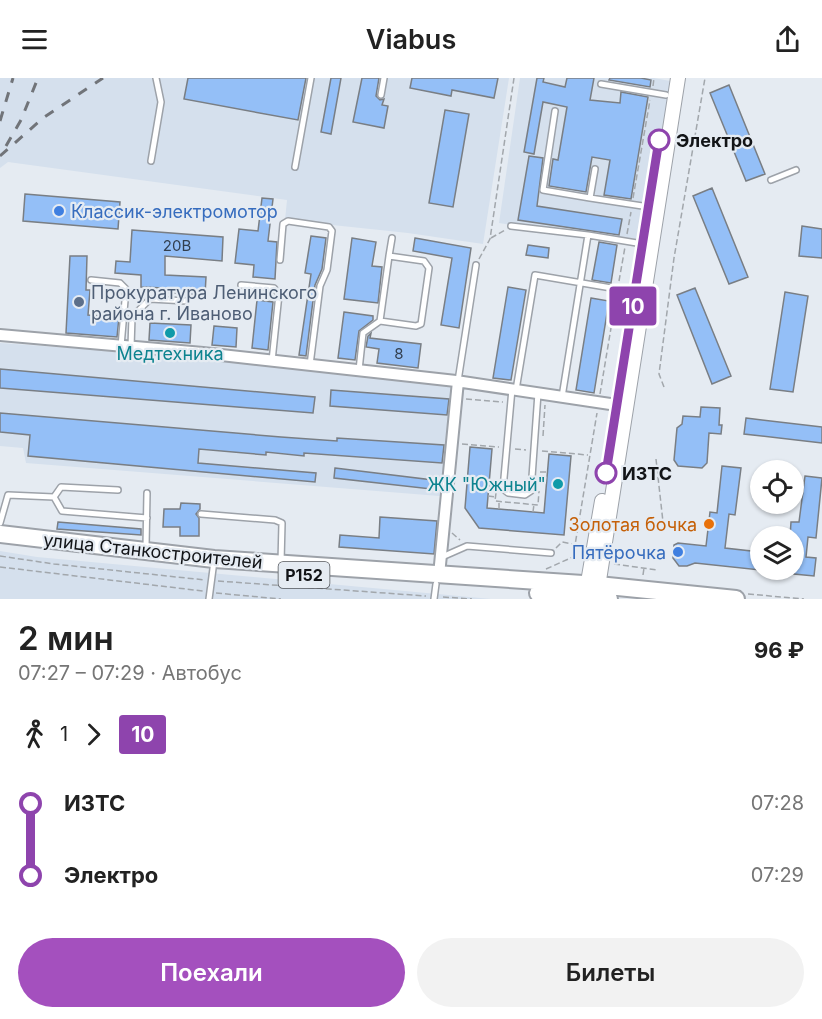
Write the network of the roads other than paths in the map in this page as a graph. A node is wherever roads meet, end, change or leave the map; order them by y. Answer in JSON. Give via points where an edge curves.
{"nodes":[{"id":1,"x":156,"y":78,"type":"edge"},
{"id":2,"x":311,"y":78,"type":"edge"},
{"id":3,"x":384,"y":78,"type":"edge"},
{"id":4,"x":669,"y":78,"type":"edge"},
{"id":5,"x":678,"y":78,"type":"edge"},
{"id":6,"x":601,"y":84,"type":"dead end"},
{"id":7,"x":381,"y":95,"type":"dead end"},
{"id":8,"x":666,"y":95,"type":"junction"},
{"id":9,"x":555,"y":111,"type":"dead end"},
{"id":10,"x":151,"y":161,"type":"dead end"},
{"id":11,"x":295,"y":167,"type":"dead end"},
{"id":12,"x":595,"y":169,"type":"dead end"},
{"id":13,"x":796,"y":170,"type":"dead end"},
{"id":14,"x":771,"y":180,"type":"dead end"},
{"id":15,"x":590,"y":198,"type":"junction"},
{"id":16,"x":653,"y":208,"type":"junction"},
{"id":17,"x":511,"y":226,"type":"road end"},
{"id":18,"x":588,"y":235,"type":"junction"},
{"id":19,"x":392,"y":238,"type":"dead end"},
{"id":20,"x":643,"y":244,"type":"junction"},
{"id":21,"x":389,"y":256,"type":"junction"},
{"id":22,"x":280,"y":260,"type":"dead end"},
{"id":23,"x":476,"y":265,"type":"road end"},
{"id":24,"x":91,"y":280,"type":"dead end"},
{"id":25,"x":581,"y":284,"type":"junction"},
{"id":26,"x":241,"y":285,"type":"dead end"},
{"id":27,"x":635,"y":292,"type":"junction"},
{"id":28,"x":187,"y":301,"type":"dead end"},
{"id":29,"x":380,"y":321,"type":"junction"},
{"id":30,"x":0,"y":335,"type":"edge"},
{"id":31,"x":126,"y":346,"type":"junction"},
{"id":32,"x":272,"y":361,"type":"junction"},
{"id":33,"x":310,"y":365,"type":"junction"},
{"id":34,"x":359,"y":370,"type":"junction"},
{"id":35,"x":458,"y":381,"type":"junction"},
{"id":36,"x":625,"y":382,"type":"junction"},
{"id":37,"x":514,"y":390,"type":"junction"},
{"id":38,"x":538,"y":393,"type":"junction"},
{"id":39,"x":562,"y":397,"type":"junction"},
{"id":40,"x":622,"y":406,"type":"junction"},
{"id":41,"x":118,"y":490,"type":"dead end"},
{"id":42,"x":147,"y":493,"type":"dead end"},
{"id":43,"x":54,"y":497,"type":"junction"},
{"id":44,"x":201,"y":514,"type":"dead end"},
{"id":45,"x":147,"y":518,"type":"junction"},
{"id":46,"x":0,"y":523,"type":"edge"},
{"id":47,"x":0,"y":534,"type":"edge"},
{"id":48,"x":0,"y":541,"type":"edge"},
{"id":49,"x":146,"y":552,"type":"junction"},
{"id":50,"x":551,"y":553,"type":"road end"},
{"id":51,"x":441,"y":558,"type":"junction"},
{"id":52,"x":281,"y":564,"type":"junction"},
{"id":53,"x":213,"y":569,"type":"junction"},
{"id":54,"x":436,"y":589,"type":"edge"},
{"id":55,"x":596,"y":595,"type":"edge"},
{"id":56,"x":209,"y":596,"type":"edge"},
{"id":57,"x":736,"y":599,"type":"edge"}],
"edges":[{"from":1,"to":10,"type":"lane","via":[[161,102]]},
{"from":2,"to":11,"type":"lane"},
{"from":3,"to":7,"type":"lane"},
{"from":4,"to":8,"type":"main road"},
{"from":5,"to":16,"type":"main road"},
{"from":6,"to":8,"type":"lane"},
{"from":8,"to":16,"type":"main road"},
{"from":9,"to":15,"type":"lane","via":[[543,190]]},
{"from":12,"to":15,"type":"lane"},
{"from":13,"to":14,"type":"lane"},
{"from":15,"to":16,"type":"lane"},
{"from":16,"to":20,"type":"main road"},
{"from":16,"to":36,"type":"main road"},
{"from":17,"to":18,"type":"lane"},
{"from":18,"to":20,"type":"lane"},
{"from":18,"to":25,"type":"lane"},
{"from":19,"to":21,"type":"lane"},
{"from":20,"to":27,"type":"main road"},
{"from":21,"to":29,"type":"lane"},
{"from":21,"to":29,"type":"lane","via":[[424,261],[429,268],[421,324]]},
{"from":22,"to":33,"type":"lane","via":[[283,224],[288,221],[329,227],[332,231]]},
{"from":23,"to":35,"type":"lane"},
{"from":24,"to":31,"type":"lane","via":[[120,283],[126,289]]},
{"from":25,"to":27,"type":"lane"},
{"from":25,"to":37,"type":"lane","via":[[536,275]]},
{"from":25,"to":39,"type":"lane"},
{"from":26,"to":32,"type":"lane","via":[[274,288],[279,294]]},
{"from":27,"to":36,"type":"main road"},
{"from":28,"to":31,"type":"lane","via":[[150,298],[132,317]]},
{"from":29,"to":34,"type":"lane","via":[[363,333]]},
{"from":30,"to":31,"type":"street"},
{"from":31,"to":32,"type":"street"},
{"from":32,"to":33,"type":"street"},
{"from":33,"to":34,"type":"street"},
{"from":34,"to":35,"type":"street"},
{"from":35,"to":37,"type":"street"},
{"from":35,"to":51,"type":"street"},
{"from":36,"to":40,"type":"main road"},
{"from":37,"to":38,"type":"street"},
{"from":37,"to":38,"type":"lane","via":[[503,489],[508,494],[525,495],[531,491]]},
{"from":38,"to":39,"type":"street"},
{"from":39,"to":40,"type":"street"},
{"from":40,"to":55,"type":"main road"},
{"from":41,"to":43,"type":"lane","via":[[61,487]]},
{"from":42,"to":45,"type":"lane"},
{"from":43,"to":45,"type":"lane","via":[[62,511]]},
{"from":43,"to":46,"type":"lane","via":[[8,495]]},
{"from":44,"to":52,"type":"lane","via":[[282,523]]},
{"from":45,"to":49,"type":"lane"},
{"from":47,"to":49,"type":"main road","name":"улица Станкостроителей","number":"Р152"},
{"from":48,"to":53,"type":"main road","name":"улица Станкостроителей","number":"Р152"},
{"from":49,"to":53,"type":"main road","name":"улица Станкостроителей","number":"Р152"},
{"from":50,"to":51,"type":"lane","via":[[467,546]]},
{"from":51,"to":54,"type":"street"},
{"from":52,"to":53,"type":"main road","name":"улица Станкостроителей","number":"Р152"},
{"from":52,"to":54,"type":"main road","name":"улица Станкостроителей","number":"Р152"},
{"from":53,"to":54,"type":"main road","name":"улица Станкостроителей","number":"Р152"},
{"from":53,"to":56,"type":"lane"},
{"from":54,"to":55,"type":"main road","name":"улица Станкостроителей","number":"Р152"},
{"from":55,"to":57,"type":"main road","name":"улица Станкостроителей","number":"Р152"}]}
